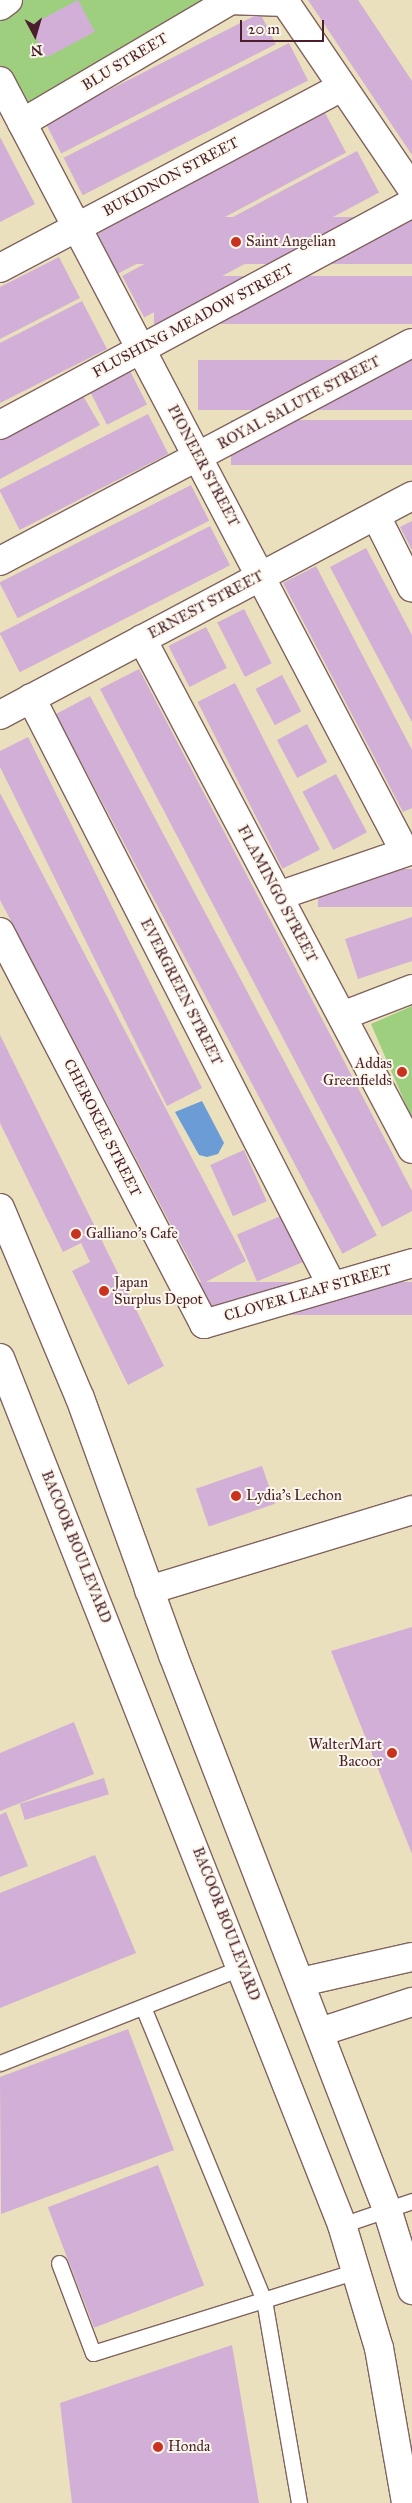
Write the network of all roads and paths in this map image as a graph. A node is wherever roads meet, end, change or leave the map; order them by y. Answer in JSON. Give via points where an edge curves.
{"nodes":[{"id":1,"x":8,"y":0,"type":"edge"},
{"id":2,"x":228,"y":0,"type":"edge"},
{"id":3,"x":0,"y":6,"type":"edge"},
{"id":4,"x":0,"y":81,"type":"edge"},
{"id":5,"x":342,"y":87,"type":"junction"},
{"id":6,"x":22,"y":123,"type":"junction"},
{"id":7,"x":412,"y":189,"type":"edge"},
{"id":8,"x":412,"y":204,"type":"edge"},
{"id":9,"x":77,"y":227,"type":"junction"},
{"id":10,"x":0,"y":268,"type":"edge"},
{"id":11,"x":412,"y":343,"type":"edge"},
{"id":12,"x":141,"y":349,"type":"junction"},
{"id":13,"x":0,"y":425,"type":"edge"},
{"id":14,"x":198,"y":457,"type":"junction"},
{"id":15,"x":412,"y":496,"type":"edge"},
{"id":16,"x":376,"y":516,"type":"junction"},
{"id":17,"x":0,"y":561,"type":"edge"},
{"id":18,"x":261,"y":576,"type":"junction"},
{"id":19,"x":412,"y":588,"type":"edge"},
{"id":20,"x":142,"y":639,"type":"junction"},
{"id":21,"x":31,"y":698,"type":"junction"},
{"id":22,"x":0,"y":714,"type":"edge"},
{"id":23,"x":409,"y":851,"type":"edge"},
{"id":24,"x":278,"y":896,"type":"junction"},
{"id":25,"x":0,"y":932,"type":"edge"},
{"id":26,"x":412,"y":989,"type":"edge"},
{"id":27,"x":342,"y":1016,"type":"junction"},
{"id":28,"x":412,"y":1149,"type":"edge"},
{"id":29,"x":0,"y":1208,"type":"edge"},
{"id":30,"x":412,"y":1263,"type":"edge"},
{"id":31,"x":332,"y":1286,"type":"junction"},
{"id":32,"x":204,"y":1324,"type":"joint"},
{"id":33,"x":0,"y":1358,"type":"edge"},
{"id":34,"x":412,"y":1510,"type":"edge"},
{"id":35,"x":149,"y":1590,"type":"junction"},
{"id":36,"x":412,"y":1958,"type":"edge"},
{"id":37,"x":243,"y":1968,"type":"junction"},
{"id":38,"x":301,"y":1982,"type":"junction"},
{"id":39,"x":412,"y":2002,"type":"edge"},
{"id":40,"x":143,"y":2007,"type":"junction"},
{"id":41,"x":320,"y":2032,"type":"junction"},
{"id":42,"x":0,"y":2063,"type":"edge"},
{"id":43,"x":400,"y":2205,"type":"edge"},
{"id":44,"x":342,"y":2226,"type":"junction"},
{"id":45,"x":59,"y":2263,"type":"dead end"},
{"id":46,"x":356,"y":2271,"type":"junction"},
{"id":47,"x":412,"y":2290,"type":"edge"},
{"id":48,"x":264,"y":2300,"type":"junction"},
{"id":49,"x":300,"y":2503,"type":"edge"},
{"id":50,"x":392,"y":2503,"type":"edge"},
{"id":51,"x":406,"y":2503,"type":"edge"}],
"edges":[{"from":1,"to":3,"type":"street"},
{"from":2,"to":5,"type":"street","via":[[285,2]]},
{"from":2,"to":6,"type":"street","name":"BLU STREET"},
{"from":4,"to":6,"type":"street","name":"PIONEER STREET"},
{"from":5,"to":7,"type":"street"},
{"from":5,"to":9,"type":"street","name":"BUKIDNON STREET"},
{"from":6,"to":9,"type":"street","name":"PIONEER STREET"},
{"from":8,"to":12,"type":"street","name":"FLUSHING MEADOW STREET"},
{"from":9,"to":10,"type":"street","name":"BUKIDNON STREET"},
{"from":9,"to":12,"type":"street","name":"PIONEER STREET"},
{"from":11,"to":14,"type":"street","name":"ROYAL SALUTE STREET"},
{"from":12,"to":13,"type":"street","name":"FLUSHING MEADOW STREET"},
{"from":12,"to":14,"type":"street","name":"PIONEER STREET"},
{"from":14,"to":17,"type":"street","name":"ROYAL SALUTE STREET"},
{"from":14,"to":18,"type":"street","name":"PIONEER STREET"},
{"from":15,"to":16,"type":"street","name":"ERNEST STREET"},
{"from":16,"to":18,"type":"street","name":"ERNEST STREET"},
{"from":16,"to":19,"type":"street"},
{"from":18,"to":20,"type":"street","name":"ERNEST STREET"},
{"from":18,"to":23,"type":"street","name":"PIONEER STREET"},
{"from":20,"to":21,"type":"street","name":"ERNEST STREET"},
{"from":20,"to":24,"type":"street","name":"FLAMINGO STREET"},
{"from":21,"to":22,"type":"street","name":"ERNEST STREET"},
{"from":21,"to":31,"type":"street","name":"EVERGREEN STREET"},
{"from":23,"to":24,"type":"street"},
{"from":24,"to":27,"type":"street","name":"FLAMINGO STREET"},
{"from":25,"to":32,"type":"street","name":"CHEROKEE STREET"},
{"from":26,"to":27,"type":"street"},
{"from":27,"to":28,"type":"street","name":"FLAMINGO STREET"},
{"from":29,"to":35,"type":"street","via":[[80,1398]]},
{"from":30,"to":31,"type":"street","name":"CLOVER LEAF STREET"},
{"from":31,"to":32,"type":"street","name":"CLOVER LEAF STREET"},
{"from":33,"to":37,"type":"street","name":"BACOOR BOULEVARD"},
{"from":34,"to":35,"type":"street"},
{"from":35,"to":38,"type":"street"},
{"from":36,"to":38,"type":"street"},
{"from":37,"to":40,"type":"lane"},
{"from":37,"to":44,"type":"street","name":"BACOOR BOULEVARD"},
{"from":38,"to":41,"type":"street"},
{"from":39,"to":41,"type":"street"},
{"from":40,"to":42,"type":"lane"},
{"from":40,"to":48,"type":"lane"},
{"from":41,"to":43,"type":"street"},
{"from":43,"to":44,"type":"lane"},
{"from":43,"to":47,"type":"street"},
{"from":44,"to":46,"type":"street","name":"BACOOR BOULEVARD"},
{"from":45,"to":48,"type":"lane","via":[[92,2353]]},
{"from":46,"to":48,"type":"lane"},
{"from":46,"to":51,"type":"street","name":"BACOOR BOULEVARD","via":[[379,2348]]},
{"from":48,"to":49,"type":"lane"},
{"from":50,"to":51,"type":"lane"}]}
